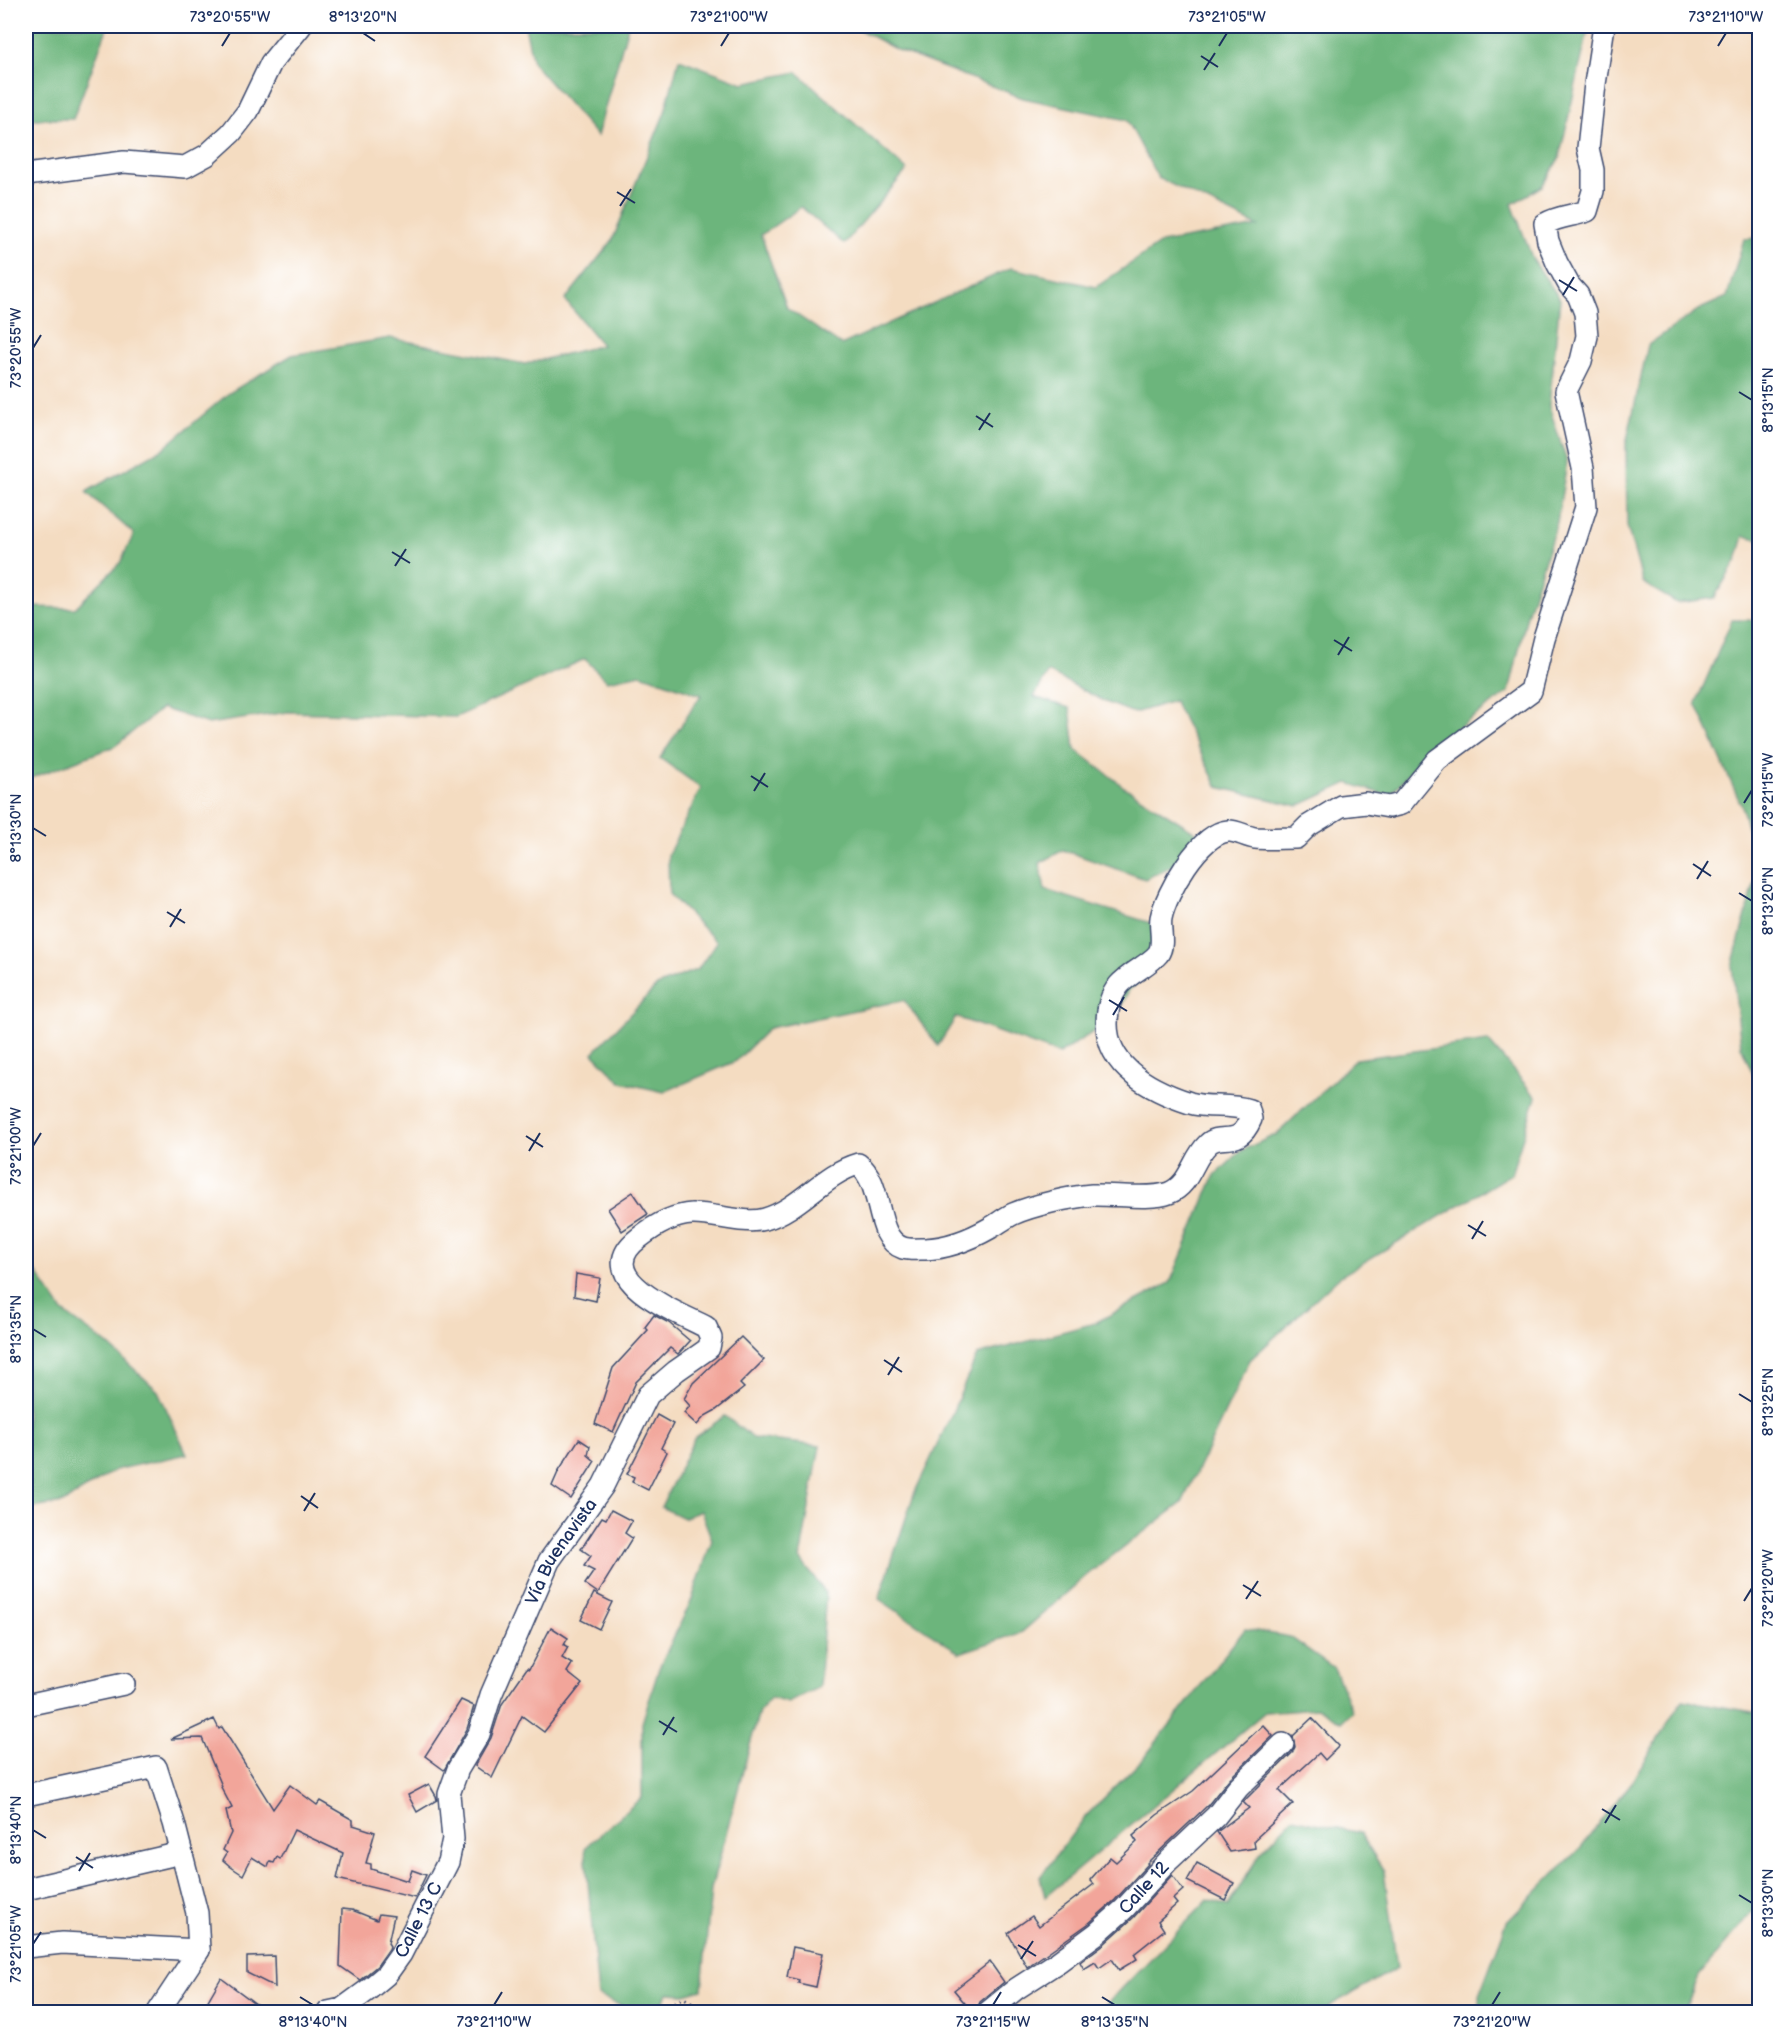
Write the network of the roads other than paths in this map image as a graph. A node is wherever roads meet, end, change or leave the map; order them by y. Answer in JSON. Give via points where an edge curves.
{"nodes":[{"id":1,"x":302,"y":26,"type":"edge"},
{"id":2,"x":1604,"y":26,"type":"edge"},
{"id":3,"x":26,"y":175,"type":"edge"},
{"id":4,"x":124,"y":1684,"type":"dead end"},
{"id":5,"x":26,"y":1705,"type":"edge"},
{"id":6,"x":1283,"y":1744,"type":"dead end"},
{"id":7,"x":450,"y":1794,"type":"joint"},
{"id":8,"x":26,"y":1795,"type":"edge"},
{"id":9,"x":181,"y":1853,"type":"junction"},
{"id":10,"x":26,"y":1889,"type":"edge"},
{"id":11,"x":26,"y":1947,"type":"edge"},
{"id":12,"x":199,"y":1950,"type":"junction"},
{"id":13,"x":158,"y":2013,"type":"edge"},
{"id":14,"x":328,"y":2013,"type":"edge"},
{"id":15,"x":988,"y":2013,"type":"edge"}],
"edges":[{"from":1,"to":3,"type":"street","via":[[271,63],[248,111],[231,133],[185,168],[124,162]]},
{"from":2,"to":7,"type":"street","name":"Vía Buenavista","via":[[1588,148],[1593,191],[1587,211],[1545,224],[1557,263],[1585,313],[1587,336],[1581,361],[1566,391],[1583,468],[1586,507],[1531,691],[1437,760],[1401,804],[1341,806],[1296,838],[1253,838],[1228,831],[1206,841],[1171,889],[1161,919],[1159,953],[1119,986],[1107,1010],[1107,1033],[1116,1058],[1141,1081],[1191,1103],[1249,1110],[1247,1130],[1237,1137],[1210,1142],[1179,1188],[1167,1194],[1067,1199],[1012,1214],[961,1243],[937,1248],[904,1248],[891,1241],[873,1182],[858,1164],[845,1167],[800,1202],[762,1221],[692,1214],[657,1224],[629,1246],[623,1254],[623,1270],[641,1291],[706,1327],[711,1338],[709,1348],[648,1395],[603,1486],[549,1561],[491,1695],[479,1734],[458,1769]]},
{"from":4,"to":5,"type":"street"},
{"from":6,"to":15,"type":"street","name":"Calle 12","via":[[1124,1909]]},
{"from":7,"to":14,"type":"street","name":"Calle 13 C","via":[[453,1839],[448,1862],[401,1954],[386,1975],[368,1990],[342,2009]]},
{"from":8,"to":9,"type":"street","via":[[156,1767]]},
{"from":9,"to":10,"type":"street"},
{"from":9,"to":12,"type":"street","via":[[196,1913]]},
{"from":11,"to":12,"type":"street","via":[[62,1943]]},
{"from":12,"to":13,"type":"street"}]}
